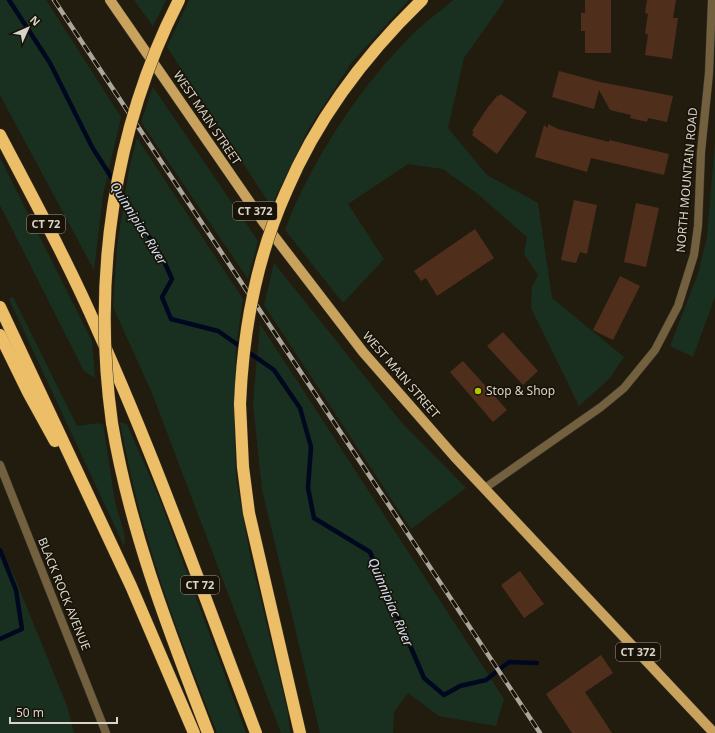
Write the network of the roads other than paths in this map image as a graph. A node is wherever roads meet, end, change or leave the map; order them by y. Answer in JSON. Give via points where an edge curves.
{"nodes":[{"id":1,"x":110,"y":0,"type":"edge"},
{"id":2,"x":179,"y":0,"type":"edge"},
{"id":3,"x":422,"y":0,"type":"edge"},
{"id":4,"x":712,"y":0,"type":"edge"},
{"id":5,"x":0,"y":135,"type":"edge"},
{"id":6,"x":0,"y":306,"type":"edge"},
{"id":7,"x":0,"y":335,"type":"edge"},
{"id":8,"x":0,"y":465,"type":"edge"},
{"id":9,"x":84,"y":486,"type":"junction"},
{"id":10,"x":485,"y":488,"type":"junction"},
{"id":11,"x":106,"y":733,"type":"edge"},
{"id":12,"x":194,"y":733,"type":"edge"},
{"id":13,"x":208,"y":733,"type":"edge"},
{"id":14,"x":256,"y":733,"type":"edge"},
{"id":15,"x":300,"y":733,"type":"edge"},
{"id":16,"x":714,"y":733,"type":"edge"}],
"edges":[{"from":1,"to":10,"type":"main road","name":"WEST MAIN STREET","number":"CT 372","via":[[313,289],[373,363]]},
{"from":2,"to":13,"type":"highway","bridge":true,"via":[[140,96],[124,150],[108,250],[104,308],[106,369],[112,423],[126,495],[144,560]]},
{"from":3,"to":15,"type":"highway","bridge":true,"via":[[384,39],[348,83],[315,135],[286,192],[268,238],[251,302],[243,357],[240,404],[243,467],[250,513]]},
{"from":4,"to":10,"type":"street","name":"NORTH MOUNTAIN ROAD","via":[[698,226],[687,282],[675,311],[655,350],[624,388]]},
{"from":5,"to":14,"type":"highway","number":"CT 72","via":[[63,256],[118,377],[160,478]]},
{"from":6,"to":9,"type":"highway"},
{"from":7,"to":9,"type":"highway","via":[[39,414]]},
{"from":8,"to":11,"type":"street","name":"BLACK ROCK AVENUE"},
{"from":9,"to":12,"type":"highway","via":[[146,619]]},
{"from":10,"to":16,"type":"main road","name":"WEST MAIN STREET","number":"CT 372"}]}
